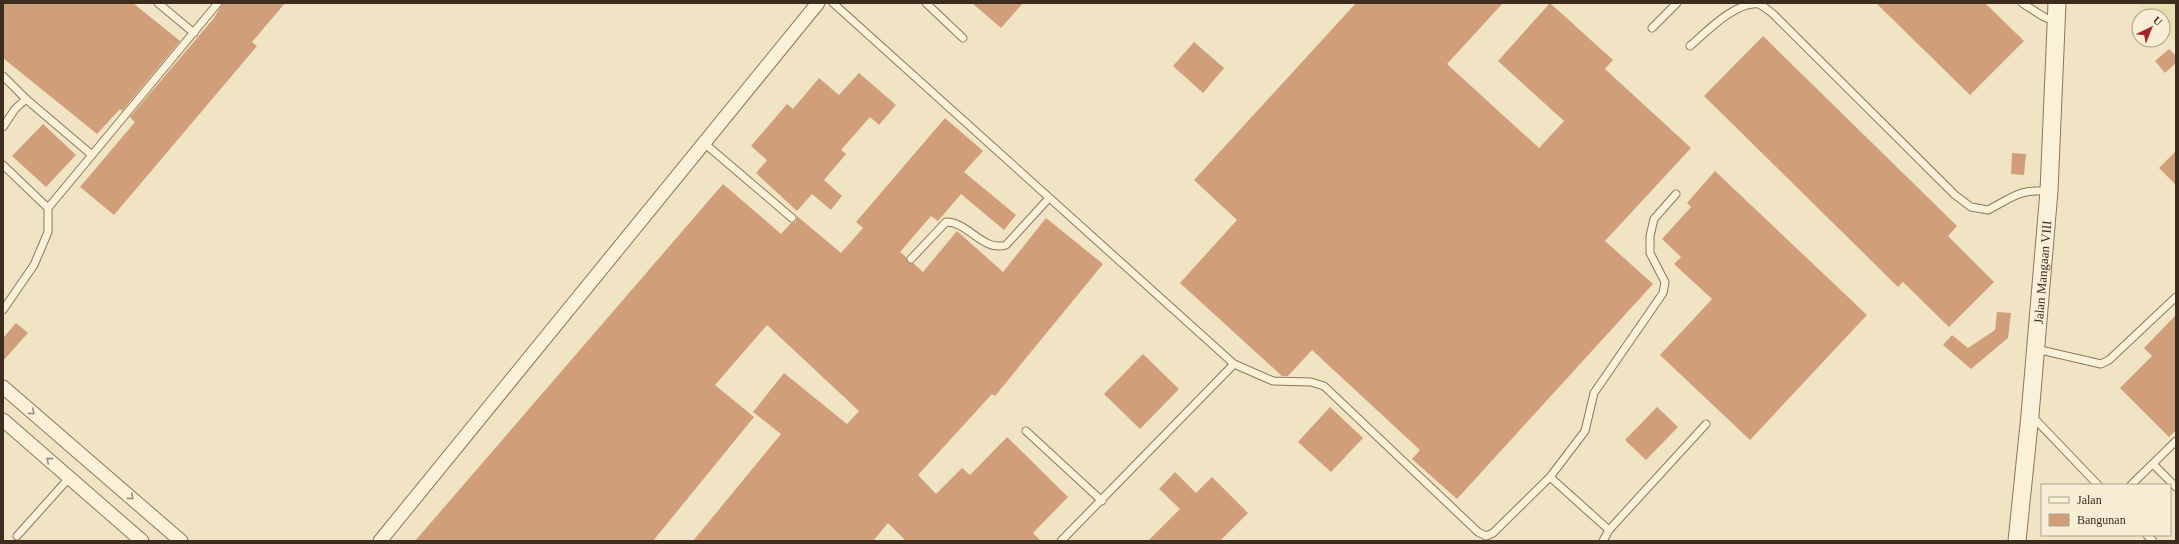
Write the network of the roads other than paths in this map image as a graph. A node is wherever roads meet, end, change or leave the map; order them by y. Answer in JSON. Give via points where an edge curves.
{"nodes":[{"id":1,"x":158,"y":3,"type":"edge"},
{"id":2,"x":218,"y":3,"type":"edge"},
{"id":3,"x":818,"y":3,"type":"edge"},
{"id":4,"x":833,"y":3,"type":"edge"},
{"id":5,"x":926,"y":3,"type":"edge"},
{"id":6,"x":1678,"y":3,"type":"edge"},
{"id":7,"x":2022,"y":3,"type":"edge"},
{"id":8,"x":2057,"y":3,"type":"edge"},
{"id":9,"x":2056,"y":21,"type":"junction"},
{"id":10,"x":1652,"y":28,"type":"dead end"},
{"id":11,"x":194,"y":33,"type":"junction"},
{"id":12,"x":963,"y":38,"type":"dead end"},
{"id":13,"x":1690,"y":46,"type":"dead end"},
{"id":14,"x":3,"y":76,"type":"edge"},
{"id":15,"x":26,"y":99,"type":"junction"},
{"id":16,"x":3,"y":127,"type":"edge"},
{"id":17,"x":704,"y":143,"type":"junction"},
{"id":18,"x":92,"y":155,"type":"junction"},
{"id":19,"x":3,"y":164,"type":"edge"},
{"id":20,"x":2049,"y":191,"type":"junction"},
{"id":21,"x":1676,"y":194,"type":"dead end"},
{"id":22,"x":1049,"y":198,"type":"junction"},
{"id":23,"x":48,"y":208,"type":"junction"},
{"id":24,"x":792,"y":218,"type":"dead end"},
{"id":25,"x":911,"y":259,"type":"dead end"},
{"id":26,"x":2176,"y":297,"type":"edge"},
{"id":27,"x":3,"y":310,"type":"edge"},
{"id":28,"x":2036,"y":348,"type":"junction"},
{"id":29,"x":1234,"y":364,"type":"junction"},
{"id":30,"x":3,"y":387,"type":"edge"},
{"id":31,"x":2030,"y":415,"type":"junction"},
{"id":32,"x":3,"y":420,"type":"edge"},
{"id":33,"x":1706,"y":424,"type":"dead end"},
{"id":34,"x":1026,"y":431,"type":"dead end"},
{"id":35,"x":2176,"y":441,"type":"edge"},
{"id":36,"x":2153,"y":464,"type":"junction"},
{"id":37,"x":1550,"y":477,"type":"junction"},
{"id":38,"x":69,"y":478,"type":"junction"},
{"id":39,"x":2097,"y":484,"type":"edge"},
{"id":40,"x":2132,"y":484,"type":"edge"},
{"id":41,"x":2176,"y":487,"type":"edge"},
{"id":42,"x":1102,"y":501,"type":"junction"},
{"id":43,"x":1609,"y":530,"type":"junction"},
{"id":44,"x":18,"y":536,"type":"dead end"},
{"id":45,"x":142,"y":541,"type":"edge"},
{"id":46,"x":181,"y":541,"type":"edge"},
{"id":47,"x":380,"y":541,"type":"edge"},
{"id":48,"x":1061,"y":541,"type":"edge"},
{"id":49,"x":1603,"y":541,"type":"edge"},
{"id":50,"x":2017,"y":541,"type":"edge"}],
"edges":[{"from":1,"to":11,"type":"lane"},
{"from":2,"to":11,"type":"lane"},
{"from":3,"to":17,"type":"street"},
{"from":4,"to":22,"type":"lane"},
{"from":5,"to":12,"type":"lane"},
{"from":6,"to":10,"type":"lane"},
{"from":7,"to":9,"type":"lane","via":[[2044,17]]},
{"from":8,"to":9,"type":"street","name":"Jalan Mangaan VIII"},
{"from":9,"to":20,"type":"street","name":"Jalan Mangaan VIII"},
{"from":11,"to":18,"type":"lane"},
{"from":13,"to":20,"type":"lane","via":[[1728,12],[1742,4],[1758,4],[1772,13],[1955,195],[1971,207],[1988,210],[2017,193],[2030,190]]},
{"from":14,"to":15,"type":"lane"},
{"from":15,"to":16,"type":"lane","via":[[15,109]]},
{"from":15,"to":18,"type":"lane"},
{"from":17,"to":24,"type":"lane"},
{"from":17,"to":47,"type":"street"},
{"from":18,"to":23,"type":"lane"},
{"from":19,"to":23,"type":"lane"},
{"from":20,"to":28,"type":"street","name":"Jalan Mangaan VIII"},
{"from":21,"to":37,"type":"lane","via":[[1654,219],[1650,236],[1650,253],[1665,282],[1663,293],[1594,393],[1585,431]]},
{"from":22,"to":25,"type":"lane","via":[[1006,245],[990,246],[961,225],[946,222]]},
{"from":22,"to":29,"type":"lane"},
{"from":23,"to":27,"type":"lane","via":[[48,232],[34,265]]},
{"from":26,"to":28,"type":"lane","via":[[2109,360],[2100,364]]},
{"from":28,"to":31,"type":"street","name":"Jalan Mangaan VIII"},
{"from":29,"to":37,"type":"lane","via":[[1273,381],[1311,382],[1324,386],[1478,532],[1486,536],[1493,533]]},
{"from":29,"to":42,"type":"lane"},
{"from":30,"to":46,"type":"street","one_way":true},
{"from":31,"to":39,"type":"lane"},
{"from":31,"to":50,"type":"street","name":"Jalan Mangaan VIII"},
{"from":38,"to":32,"type":"street","one_way":true},
{"from":33,"to":43,"type":"lane"},
{"from":34,"to":42,"type":"lane"},
{"from":35,"to":36,"type":"lane"},
{"from":36,"to":40,"type":"lane"},
{"from":36,"to":41,"type":"lane"},
{"from":37,"to":43,"type":"lane"},
{"from":38,"to":44,"type":"lane"},
{"from":38,"to":45,"type":"street"},
{"from":42,"to":48,"type":"lane"},
{"from":43,"to":49,"type":"lane"}]}
